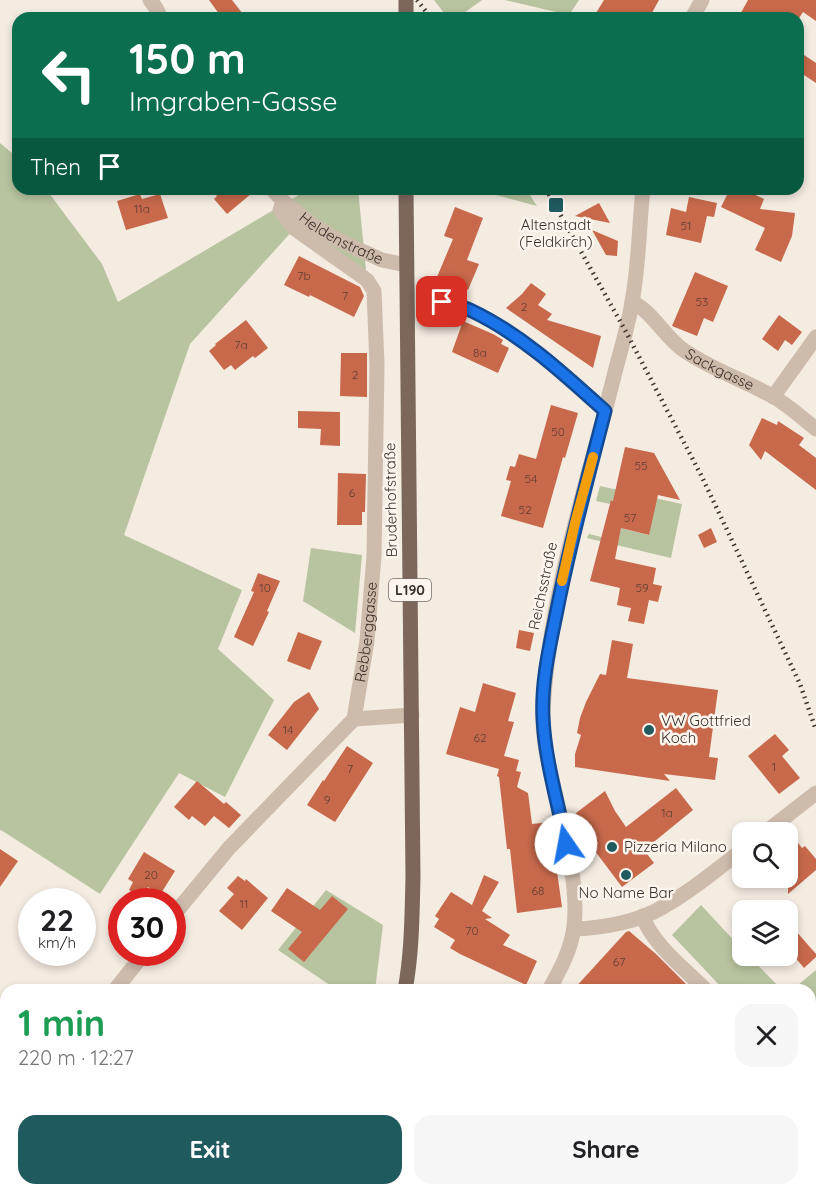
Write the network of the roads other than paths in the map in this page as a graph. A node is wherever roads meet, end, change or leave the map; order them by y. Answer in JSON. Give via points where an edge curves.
{"nodes":[{"id":1,"x":278,"y":195,"type":"edge"},
{"id":2,"x":406,"y":195,"type":"edge"},
{"id":3,"x":642,"y":195,"type":"edge"},
{"id":4,"x":283,"y":201,"type":"junction"},
{"id":5,"x":406,"y":265,"type":"junction"},
{"id":6,"x":374,"y":291,"type":"joint"},
{"id":7,"x":442,"y":302,"type":"dead end"},
{"id":8,"x":632,"y":302,"type":"junction"},
{"id":9,"x":816,"y":338,"type":"edge"},
{"id":10,"x":773,"y":396,"type":"junction"},
{"id":11,"x":605,"y":411,"type":"junction"},
{"id":12,"x":816,"y":429,"type":"edge"},
{"id":13,"x":412,"y":715,"type":"junction"},
{"id":14,"x":354,"y":720,"type":"junction"},
{"id":15,"x":816,"y":793,"type":"edge"},
{"id":16,"x":779,"y":822,"type":"edge"},
{"id":17,"x":732,"y":858,"type":"edge"},
{"id":18,"x":186,"y":900,"type":"edge"},
{"id":19,"x":644,"y":916,"type":"junction"},
{"id":20,"x":573,"y":929,"type":"junction"},
{"id":21,"x":134,"y":966,"type":"edge"},
{"id":22,"x":120,"y":984,"type":"edge"},
{"id":23,"x":406,"y":984,"type":"edge"},
{"id":24,"x":552,"y":984,"type":"edge"},
{"id":25,"x":700,"y":984,"type":"edge"}],
"edges":[{"from":1,"to":4,"type":"street","name":"Heldenstraße"},
{"from":2,"to":5,"type":"main road","name":"Bruderhofstraße","number":"L190"},
{"from":3,"to":8,"type":"street","name":"Reichsstraße"},
{"from":4,"to":5,"type":"street","name":"Heldenstraße","via":[[340,241],[382,260]]},
{"from":4,"to":6,"type":"street","name":"Heldenstraße","via":[[280,210],[295,229],[368,280]]},
{"from":5,"to":13,"type":"main road","name":"Bruderhofstraße","number":"L190"},
{"from":6,"to":14,"type":"street","name":"Rebberggasse","via":[[374,556],[367,640]]},
{"from":7,"to":11,"type":"street","via":[[467,309],[503,328],[548,360]]},
{"from":8,"to":10,"type":"street","name":"Sackgasse","via":[[648,312],[681,348]]},
{"from":8,"to":11,"type":"street","name":"Reichsstraße"},
{"from":9,"to":10,"type":"street"},
{"from":10,"to":12,"type":"street","name":"Sackgasse"},
{"from":11,"to":20,"type":"street","name":"Reichsstraße","via":[[575,523],[550,641],[543,708],[545,745],[574,890]]},
{"from":13,"to":14,"type":"street"},
{"from":13,"to":23,"type":"main road","name":"Bruderhofstraße","number":"L190","via":[[413,877]]},
{"from":14,"to":18,"type":"street","via":[[229,848]]},
{"from":15,"to":16,"type":"street"},
{"from":17,"to":19,"type":"street","via":[[674,901]]},
{"from":19,"to":20,"type":"street"},
{"from":19,"to":25,"type":"street","via":[[659,944]]},
{"from":20,"to":24,"type":"street","name":"Reichsstraße","via":[[568,951]]},
{"from":21,"to":22,"type":"street"}]}
